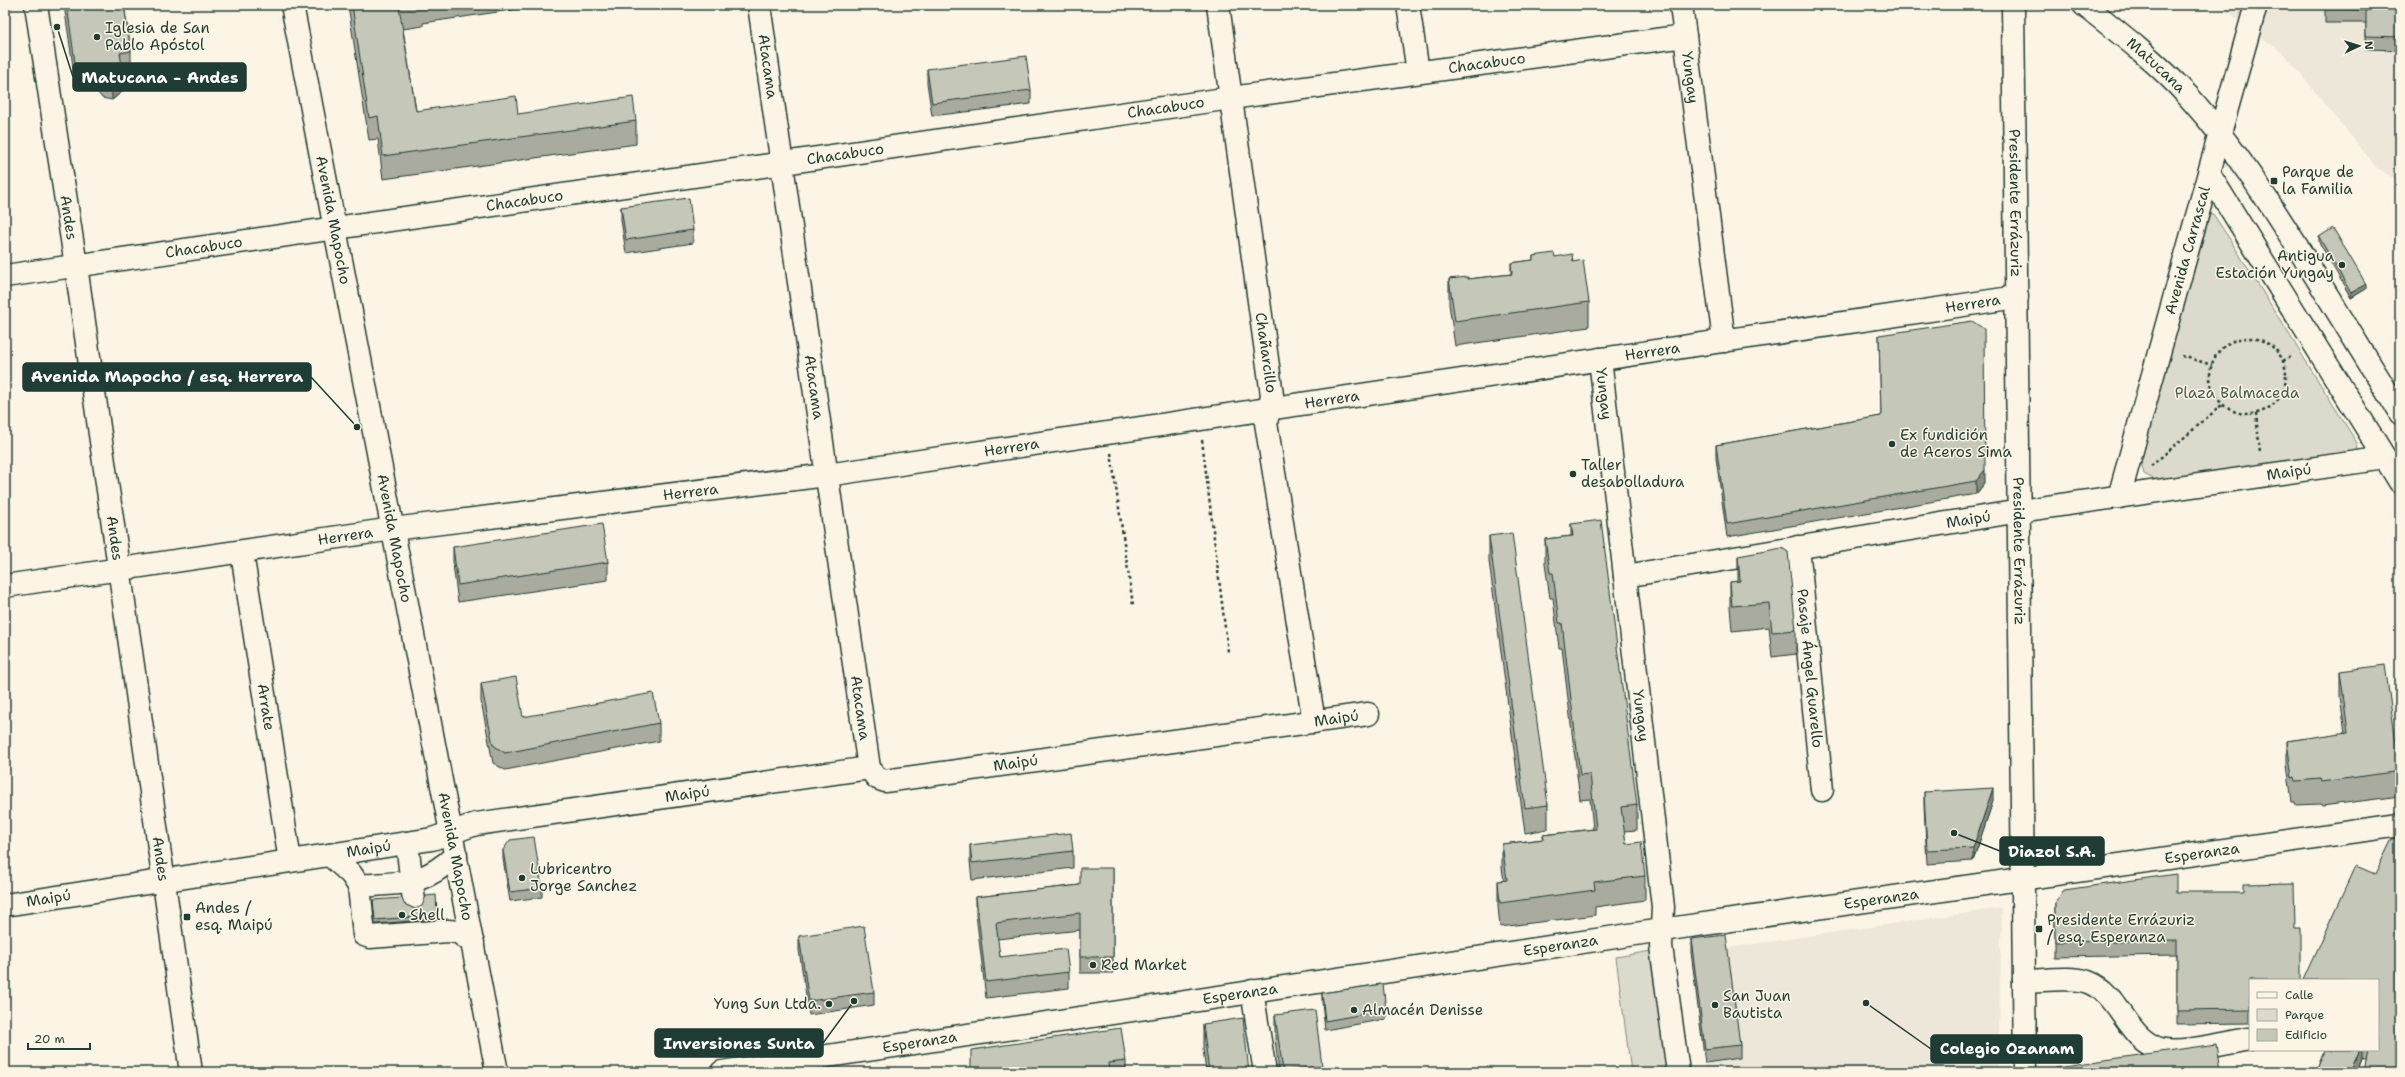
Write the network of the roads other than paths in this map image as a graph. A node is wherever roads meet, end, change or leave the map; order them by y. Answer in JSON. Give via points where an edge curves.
{"nodes":[{"id":1,"x":36,"y":5,"type":"edge"},
{"id":2,"x":292,"y":5,"type":"edge"},
{"id":3,"x":758,"y":5,"type":"edge"},
{"id":4,"x":1218,"y":5,"type":"edge"},
{"id":5,"x":1408,"y":5,"type":"edge"},
{"id":6,"x":1681,"y":5,"type":"edge"},
{"id":7,"x":2013,"y":5,"type":"edge"},
{"id":8,"x":2084,"y":5,"type":"edge"},
{"id":9,"x":2256,"y":5,"type":"edge"},
{"id":10,"x":1685,"y":36,"type":"junction"},
{"id":11,"x":1418,"y":72,"type":"junction"},
{"id":12,"x":1231,"y":98,"type":"junction"},
{"id":13,"x":2220,"y":133,"type":"junction"},
{"id":14,"x":781,"y":162,"type":"junction"},
{"id":15,"x":2209,"y":174,"type":"junction"},
{"id":16,"x":335,"y":228,"type":"junction"},
{"id":17,"x":76,"y":266,"type":"junction"},
{"id":18,"x":5,"y":276,"type":"edge"},
{"id":19,"x":2017,"y":297,"type":"junction"},
{"id":20,"x":1724,"y":341,"type":"junction"},
{"id":21,"x":1600,"y":359,"type":"junction"},
{"id":22,"x":1269,"y":409,"type":"junction"},
{"id":23,"x":2400,"y":413,"type":"edge"},
{"id":24,"x":2385,"y":458,"type":"junction"},
{"id":25,"x":827,"y":475,"type":"junction"},
{"id":26,"x":2400,"y":482,"type":"edge"},
{"id":27,"x":2119,"y":497,"type":"junction"},
{"id":28,"x":2020,"y":511,"type":"junction"},
{"id":29,"x":393,"y":529,"type":"junction"},
{"id":30,"x":1798,"y":547,"type":"junction"},
{"id":31,"x":242,"y":553,"type":"junction"},
{"id":32,"x":118,"y":571,"type":"junction"},
{"id":33,"x":1625,"y":576,"type":"junction"},
{"id":34,"x":5,"y":586,"type":"edge"},
{"id":35,"x":1368,"y":714,"type":"dead end"},
{"id":36,"x":1314,"y":722,"type":"junction"},
{"id":37,"x":869,"y":768,"type":"junction"},
{"id":38,"x":1822,"y":790,"type":"dead end"},
{"id":39,"x":2400,"y":825,"type":"edge"},
{"id":40,"x":451,"y":832,"type":"junction"},
{"id":41,"x":407,"y":843,"type":"junction"},
{"id":42,"x":330,"y":855,"type":"junction"},
{"id":43,"x":456,"y":855,"type":"junction"},
{"id":44,"x":290,"y":861,"type":"junction"},
{"id":45,"x":2023,"y":878,"type":"junction"},
{"id":46,"x":164,"y":881,"type":"junction"},
{"id":47,"x":358,"y":886,"type":"junction"},
{"id":48,"x":412,"y":892,"type":"junction"},
{"id":49,"x":5,"y":905,"type":"edge"},
{"id":50,"x":1662,"y":930,"type":"junction"},
{"id":51,"x":473,"y":943,"type":"junction"},
{"id":52,"x":2024,"y":981,"type":"junction"},
{"id":53,"x":1252,"y":991,"type":"junction"},
{"id":54,"x":2249,"y":1039,"type":"edge"},
{"id":55,"x":191,"y":1072,"type":"edge"},
{"id":56,"x":497,"y":1072,"type":"edge"},
{"id":57,"x":722,"y":1072,"type":"edge"},
{"id":58,"x":1265,"y":1072,"type":"edge"},
{"id":59,"x":1678,"y":1072,"type":"edge"},
{"id":60,"x":2025,"y":1072,"type":"edge"}],
"edges":[{"from":1,"to":17,"type":"street","name":"Andes"},
{"from":2,"to":16,"type":"street","name":"Avenida Mapocho"},
{"from":3,"to":14,"type":"street","name":"Atacama"},
{"from":4,"to":12,"type":"street","name":"Chañarcillo"},
{"from":5,"to":11,"type":"street"},
{"from":6,"to":10,"type":"street","name":"Yungay"},
{"from":7,"to":19,"type":"street","name":"Presidente Errázuriz"},
{"from":8,"to":13,"type":"street","name":"Matucana","via":[[2160,69]]},
{"from":9,"to":13,"type":"street","name":"Avenida Carrascal"},
{"from":10,"to":11,"type":"street","name":"Chacabuco"},
{"from":10,"to":20,"type":"street","name":"Yungay"},
{"from":11,"to":12,"type":"street","name":"Chacabuco"},
{"from":12,"to":14,"type":"street","name":"Chacabuco"},
{"from":12,"to":22,"type":"street","name":"Chañarcillo","via":[[1272,395]]},
{"from":13,"to":15,"type":"street","name":"Avenida Carrascal"},
{"from":13,"to":23,"type":"street","name":"Matucana","via":[[2245,166]]},
{"from":14,"to":16,"type":"street","name":"Chacabuco"},
{"from":14,"to":25,"type":"street","name":"Atacama"},
{"from":15,"to":24,"type":"street"},
{"from":15,"to":27,"type":"street","name":"Avenida Carrascal"},
{"from":16,"to":17,"type":"street","name":"Chacabuco"},
{"from":16,"to":29,"type":"street","name":"Avenida Mapocho"},
{"from":17,"to":18,"type":"street","name":"Chacabuco"},
{"from":17,"to":32,"type":"street","name":"Andes"},
{"from":19,"to":20,"type":"street","name":"Herrera"},
{"from":19,"to":28,"type":"street","name":"Presidente Errázuriz"},
{"from":20,"to":21,"type":"street","name":"Herrera"},
{"from":21,"to":22,"type":"street","name":"Herrera"},
{"from":21,"to":33,"type":"street","name":"Yungay"},
{"from":22,"to":25,"type":"street","name":"Herrera"},
{"from":22,"to":36,"type":"street","name":"Chañarcillo","via":[[1266,423]]},
{"from":24,"to":26,"type":"street"},
{"from":24,"to":27,"type":"street","name":"Maipú"},
{"from":25,"to":29,"type":"street","name":"Herrera"},
{"from":25,"to":37,"type":"street","name":"Atacama"},
{"from":27,"to":28,"type":"street","name":"Maipú"},
{"from":28,"to":30,"type":"street","name":"Maipú"},
{"from":28,"to":45,"type":"street","name":"Presidente Errázuriz"},
{"from":29,"to":31,"type":"street","name":"Herrera"},
{"from":29,"to":40,"type":"street","name":"Avenida Mapocho"},
{"from":30,"to":33,"type":"street","name":"Maipú"},
{"from":30,"to":38,"type":"street","name":"Pasaje Ángel Guarello"},
{"from":31,"to":32,"type":"street","name":"Herrera"},
{"from":31,"to":44,"type":"street","name":"Arrate"},
{"from":32,"to":34,"type":"street","name":"Herrera"},
{"from":32,"to":46,"type":"street","name":"Andes"},
{"from":33,"to":50,"type":"street","name":"Yungay","via":[[1663,907]]},
{"from":35,"to":36,"type":"street","name":"Maipú"},
{"from":36,"to":37,"type":"street","name":"Maipú","via":[[885,781],[877,778]]},
{"from":37,"to":40,"type":"street","name":"Maipú","via":[[476,824]]},
{"from":39,"to":45,"type":"street","name":"Esperanza"},
{"from":40,"to":41,"type":"street","name":"Maipú","via":[[432,839]]},
{"from":40,"to":43,"type":"street","name":"Avenida Mapocho"},
{"from":41,"to":42,"type":"street","name":"Maipú"},
{"from":41,"to":48,"type":"street"},
{"from":42,"to":44,"type":"street","name":"Maipú"},
{"from":42,"to":47,"type":"street","via":[[351,874]]},
{"from":43,"to":48,"type":"street","via":[[438,871],[425,878]]},
{"from":43,"to":51,"type":"street","name":"Avenida Mapocho"},
{"from":44,"to":46,"type":"street","name":"Maipú"},
{"from":45,"to":50,"type":"street","name":"Esperanza"},
{"from":45,"to":52,"type":"street","name":"Presidente Errázuriz"},
{"from":46,"to":49,"type":"street","name":"Maipú"},
{"from":46,"to":55,"type":"street","name":"Andes"},
{"from":47,"to":48,"type":"street"},
{"from":47,"to":51,"type":"street","via":[[364,935],[370,937],[417,930],[458,932]]},
{"from":50,"to":53,"type":"street","name":"Esperanza"},
{"from":50,"to":59,"type":"street","name":"Yungay","via":[[1661,946]]},
{"from":51,"to":56,"type":"street","name":"Avenida Mapocho"},
{"from":52,"to":54,"type":"street","via":[[2089,982],[2104,994],[2142,1039],[2160,1049],[2182,1050]]},
{"from":52,"to":60,"type":"street","name":"Presidente Errázuriz"},
{"from":53,"to":57,"type":"street","name":"Esperanza"},
{"from":53,"to":58,"type":"street"}]}
